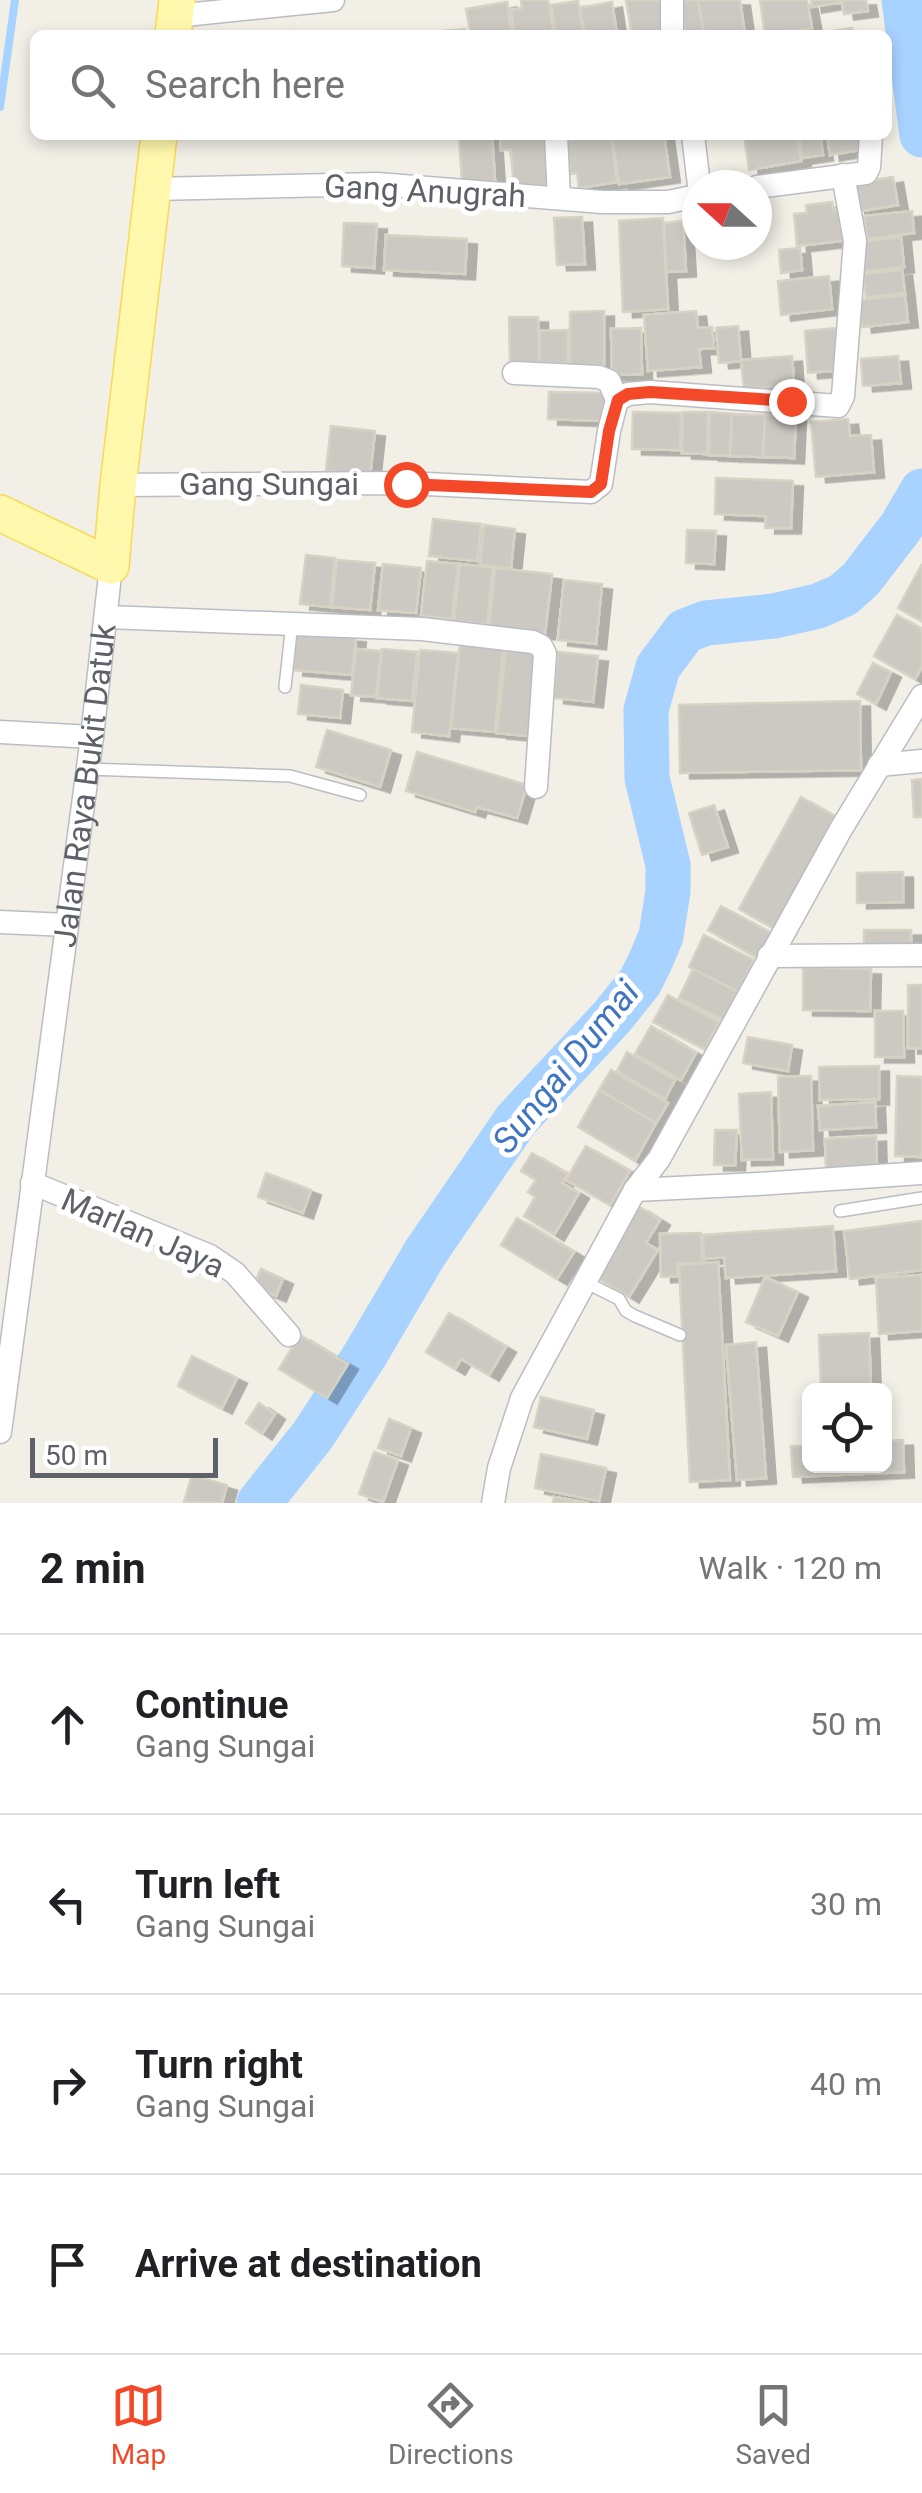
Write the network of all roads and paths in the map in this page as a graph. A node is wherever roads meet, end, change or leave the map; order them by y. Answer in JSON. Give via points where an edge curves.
{"nodes":[{"id":1,"x":333,"y":0,"type":"edge"},
{"id":2,"x":672,"y":0,"type":"edge"},
{"id":3,"x":175,"y":17,"type":"edge"},
{"id":4,"x":672,"y":30,"type":"edge"},
{"id":5,"x":159,"y":140,"type":"edge"},
{"id":6,"x":556,"y":140,"type":"edge"},
{"id":7,"x":694,"y":140,"type":"edge"},
{"id":8,"x":871,"y":140,"type":"edge"},
{"id":9,"x":697,"y":170,"type":"edge"},
{"id":10,"x":844,"y":175,"type":"junction"},
{"id":11,"x":772,"y":185,"type":"edge"},
{"id":12,"x":152,"y":189,"type":"junction"},
{"id":13,"x":559,"y":198,"type":"junction"},
{"id":14,"x":682,"y":199,"type":"edge"},
{"id":15,"x":514,"y":372,"type":"dead end"},
{"id":16,"x":618,"y":400,"type":"junction"},
{"id":17,"x":118,"y":485,"type":"junction"},
{"id":18,"x":0,"y":512,"type":"edge"},
{"id":19,"x":111,"y":566,"type":"junction"},
{"id":20,"x":107,"y":617,"type":"junction"},
{"id":21,"x":292,"y":623,"type":"junction"},
{"id":22,"x":285,"y":687,"type":"dead end"},
{"id":23,"x":922,"y":696,"type":"edge"},
{"id":24,"x":0,"y":732,"type":"edge"},
{"id":25,"x":92,"y":737,"type":"junction"},
{"id":26,"x":922,"y":762,"type":"edge"},
{"id":27,"x":879,"y":765,"type":"junction"},
{"id":28,"x":87,"y":769,"type":"junction"},
{"id":29,"x":536,"y":787,"type":"dead end"},
{"id":30,"x":360,"y":795,"type":"dead end"},
{"id":31,"x":0,"y":922,"type":"edge"},
{"id":32,"x":67,"y":925,"type":"junction"},
{"id":33,"x":922,"y":955,"type":"edge"},
{"id":34,"x":769,"y":956,"type":"junction"},
{"id":35,"x":922,"y":1173,"type":"edge"},
{"id":36,"x":32,"y":1183,"type":"junction"},
{"id":37,"x":634,"y":1190,"type":"junction"},
{"id":38,"x":922,"y":1198,"type":"edge"},
{"id":39,"x":840,"y":1211,"type":"dead end"},
{"id":40,"x":583,"y":1282,"type":"junction"},
{"id":41,"x":289,"y":1335,"type":"dead end"},
{"id":42,"x":680,"y":1335,"type":"dead end"},
{"id":43,"x":0,"y":1432,"type":"edge"},
{"id":44,"x":493,"y":1503,"type":"edge"}],
"edges":[{"from":1,"to":3,"type":"street"},
{"from":2,"to":4,"type":"street"},
{"from":5,"to":12,"type":"main road","name":"Jalan Raya Bukit Datuk"},
{"from":6,"to":13,"type":"street"},
{"from":7,"to":9,"type":"street"},
{"from":8,"to":10,"type":"street","via":[[866,173]]},
{"from":10,"to":11,"type":"street"},
{"from":10,"to":16,"type":"street","via":[[855,241],[838,406],[650,392]]},
{"from":12,"to":13,"type":"street","name":"Gang Anugrah","via":[[377,184]]},
{"from":12,"to":17,"type":"main road","name":"Jalan Raya Bukit Datuk"},
{"from":13,"to":14,"type":"street","name":"Gang Anugrah"},
{"from":15,"to":16,"type":"street","via":[[599,377],[609,381]]},
{"from":16,"to":17,"type":"street","name":"Gang Sungai","via":[[601,484],[591,492],[406,484]]},
{"from":17,"to":19,"type":"main road","name":"Jalan Raya Bukit Datuk"},
{"from":18,"to":19,"type":"main road"},
{"from":19,"to":20,"type":"street","name":"Jalan Raya Bukit Datuk"},
{"from":20,"to":21,"type":"street"},
{"from":20,"to":25,"type":"street","name":"Jalan Raya Bukit Datuk"},
{"from":21,"to":22,"type":"lane"},
{"from":21,"to":29,"type":"street","via":[[422,629],[541,646]]},
{"from":23,"to":27,"type":"street"},
{"from":24,"to":25,"type":"street"},
{"from":25,"to":28,"type":"street","name":"Jalan Raya Bukit Datuk"},
{"from":26,"to":27,"type":"street"},
{"from":27,"to":34,"type":"street"},
{"from":28,"to":30,"type":"lane","via":[[290,776]]},
{"from":28,"to":32,"type":"street","name":"Jalan Raya Bukit Datuk"},
{"from":31,"to":32,"type":"street"},
{"from":32,"to":36,"type":"street","name":"Jalan Raya Bukit Datuk"},
{"from":33,"to":34,"type":"street"},
{"from":34,"to":37,"type":"street","via":[[659,1159]]},
{"from":35,"to":37,"type":"street"},
{"from":36,"to":41,"type":"street","name":"Marlan Jaya","via":[[210,1256],[235,1273]]},
{"from":36,"to":43,"type":"street","name":"Jalan Raya Bukit Datuk"},
{"from":37,"to":40,"type":"street"},
{"from":38,"to":39,"type":"lane"},
{"from":40,"to":42,"type":"lane"},
{"from":40,"to":44,"type":"street","via":[[522,1398]]}]}
